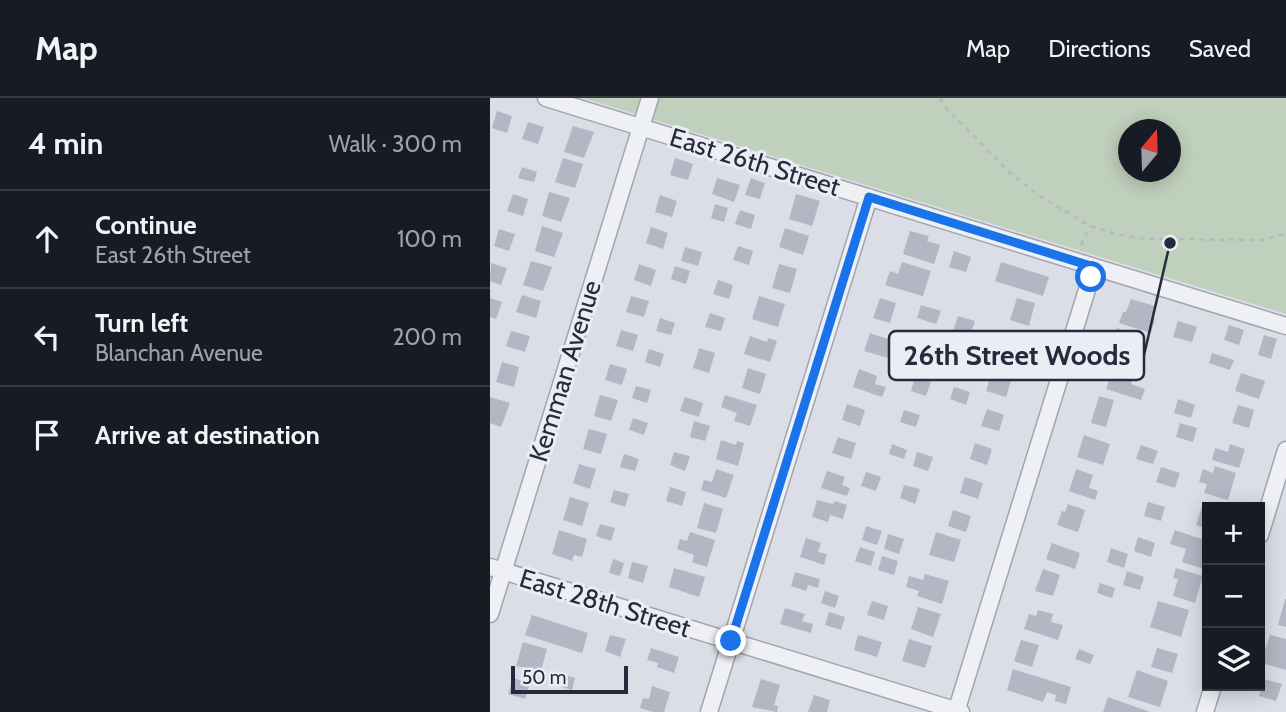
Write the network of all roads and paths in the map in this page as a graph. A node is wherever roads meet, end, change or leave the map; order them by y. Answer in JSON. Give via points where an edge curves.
{"nodes":[{"id":1,"x":545,"y":98,"type":"edge"},
{"id":2,"x":650,"y":98,"type":"edge"},
{"id":3,"x":940,"y":98,"type":"edge"},
{"id":4,"x":641,"y":127,"type":"junction"},
{"id":5,"x":869,"y":197,"type":"junction"},
{"id":6,"x":1286,"y":233,"type":"edge"},
{"id":7,"x":1094,"y":267,"type":"junction"},
{"id":8,"x":1286,"y":326,"type":"edge"},
{"id":9,"x":1286,"y":450,"type":"edge"},
{"id":10,"x":1265,"y":519,"type":"edge"},
{"id":11,"x":497,"y":569,"type":"edge"},
{"id":12,"x":490,"y":614,"type":"edge"},
{"id":13,"x":731,"y":641,"type":"junction"},
{"id":14,"x":1211,"y":691,"type":"edge"},
{"id":15,"x":709,"y":712,"type":"edge"},
{"id":16,"x":958,"y":712,"type":"edge"},
{"id":17,"x":1205,"y":712,"type":"edge"}],
"edges":[{"from":1,"to":4,"type":"street","name":"East 26th Street"},
{"from":2,"to":4,"type":"street","name":"Kemman Avenue"},
{"from":3,"to":6,"type":"path","via":[[1011,174],[1090,226],[1146,239],[1261,240]]},
{"from":4,"to":5,"type":"street","name":"East 26th Street"},
{"from":4,"to":11,"type":"street","name":"Kemman Avenue"},
{"from":5,"to":7,"type":"street","name":"East 26th Street"},
{"from":5,"to":13,"type":"street"},
{"from":7,"to":8,"type":"street","name":"East 26th Street"},
{"from":7,"to":16,"type":"street"},
{"from":9,"to":10,"type":"street"},
{"from":11,"to":12,"type":"street","name":"Kemman Avenue"},
{"from":11,"to":13,"type":"street","name":"East 28th Street"},
{"from":13,"to":15,"type":"street"},
{"from":13,"to":16,"type":"street","name":"East 28th Street"},
{"from":14,"to":17,"type":"street"}]}
